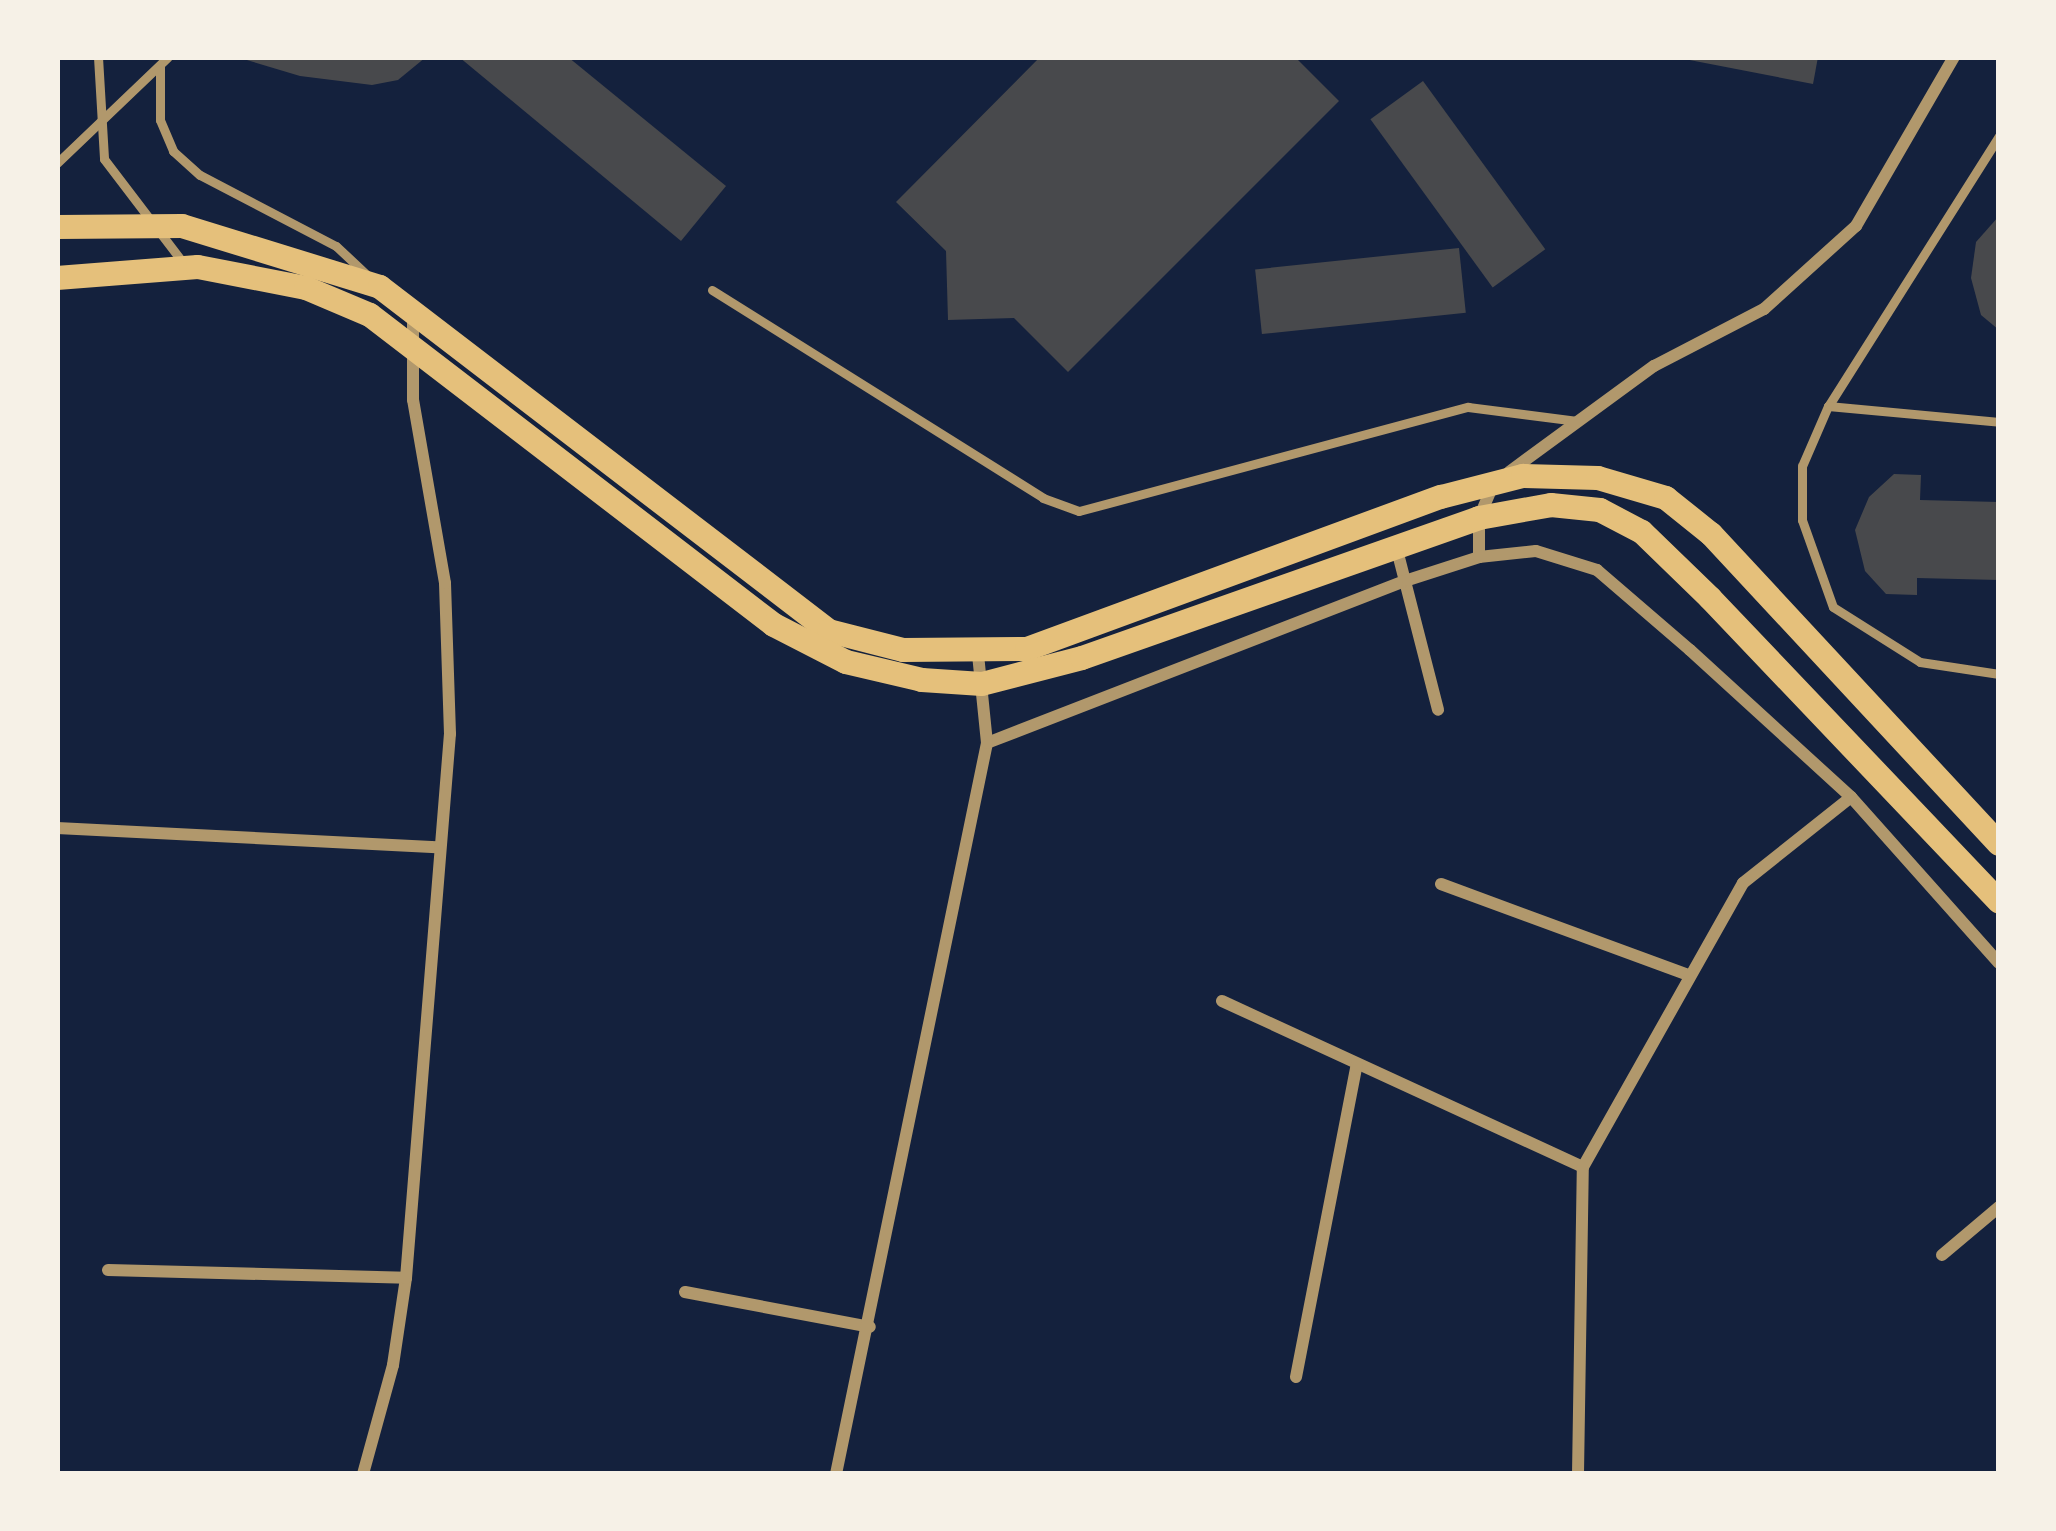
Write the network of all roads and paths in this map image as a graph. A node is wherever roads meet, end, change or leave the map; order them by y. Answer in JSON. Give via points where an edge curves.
{"nodes":[{"id":1,"x":98,"y":57,"type":"edge"},
{"id":2,"x":1954,"y":57,"type":"edge"},
{"id":3,"x":164,"y":61,"type":"edge"},
{"id":4,"x":97,"y":121,"type":"junction"},
{"id":5,"x":1999,"y":136,"type":"edge"},
{"id":6,"x":1995,"y":151,"type":"edge"},
{"id":7,"x":57,"y":163,"type":"edge"},
{"id":8,"x":147,"y":224,"type":"junction"},
{"id":9,"x":57,"y":227,"type":"edge"},
{"id":10,"x":188,"y":268,"type":"junction"},
{"id":11,"x":57,"y":278,"type":"edge"},
{"id":12,"x":380,"y":287,"type":"junction"},
{"id":13,"x":712,"y":290,"type":"dead end"},
{"id":14,"x":414,"y":307,"type":"junction"},
{"id":15,"x":410,"y":345,"type":"junction"},
{"id":16,"x":1828,"y":406,"type":"junction"},
{"id":17,"x":1577,"y":421,"type":"junction"},
{"id":18,"x":1999,"y":422,"type":"edge"},
{"id":19,"x":1494,"y":484,"type":"junction"},
{"id":20,"x":1479,"y":518,"type":"junction"},
{"id":21,"x":1396,"y":545,"type":"junction"},
{"id":22,"x":1479,"y":556,"type":"junction"},
{"id":23,"x":1408,"y":580,"type":"junction"},
{"id":24,"x":978,"y":655,"type":"junction"},
{"id":25,"x":1999,"y":674,"type":"edge"},
{"id":26,"x":982,"y":684,"type":"junction"},
{"id":27,"x":1438,"y":710,"type":"dead end"},
{"id":28,"x":987,"y":742,"type":"junction"},
{"id":29,"x":1851,"y":797,"type":"junction"},
{"id":30,"x":57,"y":828,"type":"edge"},
{"id":31,"x":1999,"y":844,"type":"edge"},
{"id":32,"x":437,"y":847,"type":"junction"},
{"id":33,"x":1441,"y":884,"type":"dead end"},
{"id":34,"x":1999,"y":902,"type":"edge"},
{"id":35,"x":1999,"y":963,"type":"edge"},
{"id":36,"x":1686,"y":974,"type":"junction"},
{"id":37,"x":1222,"y":1001,"type":"dead end"},
{"id":38,"x":1357,"y":1064,"type":"junction"},
{"id":39,"x":1583,"y":1167,"type":"junction"},
{"id":40,"x":1999,"y":1207,"type":"edge"},
{"id":41,"x":1942,"y":1255,"type":"dead end"},
{"id":42,"x":108,"y":1270,"type":"dead end"},
{"id":43,"x":406,"y":1278,"type":"junction"},
{"id":44,"x":685,"y":1292,"type":"dead end"},
{"id":45,"x":870,"y":1327,"type":"junction"},
{"id":46,"x":1296,"y":1377,"type":"dead end"},
{"id":47,"x":363,"y":1474,"type":"edge"},
{"id":48,"x":836,"y":1474,"type":"edge"},
{"id":49,"x":1578,"y":1474,"type":"edge"}],
"edges":[{"from":1,"to":4,"type":"lane"},
{"from":2,"to":17,"type":"street","via":[[1856,226],[1764,309]]},
{"from":3,"to":4,"type":"lane"},
{"from":3,"to":12,"type":"lane","via":[[160,121],[173,152],[200,175],[337,246]]},
{"from":4,"to":7,"type":"lane"},
{"from":4,"to":8,"type":"lane","via":[[104,159]]},
{"from":5,"to":6,"type":"lane"},
{"from":6,"to":16,"type":"lane"},
{"from":8,"to":9,"type":"main road"},
{"from":8,"to":10,"type":"lane"},
{"from":8,"to":12,"type":"main road","via":[[279,250]]},
{"from":10,"to":11,"type":"main road"},
{"from":10,"to":15,"type":"main road","via":[[306,288],[370,315]]},
{"from":12,"to":14,"type":"main road"},
{"from":13,"to":17,"type":"lane","via":[[1043,498],[1078,511],[1468,407]]},
{"from":14,"to":15,"type":"street"},
{"from":14,"to":24,"type":"main road","via":[[830,631],[903,650]]},
{"from":15,"to":26,"type":"main road","via":[[774,626],[846,662]]},
{"from":15,"to":32,"type":"street","via":[[445,584],[450,734]]},
{"from":16,"to":18,"type":"lane"},
{"from":16,"to":25,"type":"lane","via":[[1802,466],[1802,520],[1833,607],[1920,662]]},
{"from":17,"to":19,"type":"street"},
{"from":19,"to":20,"type":"street"},
{"from":19,"to":24,"type":"main road","via":[[1027,649]]},
{"from":19,"to":31,"type":"main road","via":[[1598,478],[1666,498],[1711,534]]},
{"from":20,"to":21,"type":"main road"},
{"from":20,"to":22,"type":"street"},
{"from":20,"to":34,"type":"main road","via":[[1551,505],[1600,510],[1642,532]]},
{"from":21,"to":23,"type":"street"},
{"from":21,"to":26,"type":"main road","via":[[1082,658]]},
{"from":22,"to":23,"type":"street"},
{"from":22,"to":29,"type":"street","via":[[1536,551],[1597,570]]},
{"from":23,"to":27,"type":"street"},
{"from":23,"to":28,"type":"street"},
{"from":24,"to":26,"type":"street"},
{"from":26,"to":28,"type":"street"},
{"from":28,"to":45,"type":"street"},
{"from":29,"to":35,"type":"street"},
{"from":29,"to":36,"type":"street","via":[[1742,883]]},
{"from":30,"to":32,"type":"street"},
{"from":32,"to":43,"type":"street"},
{"from":33,"to":36,"type":"street"},
{"from":36,"to":39,"type":"street"},
{"from":37,"to":38,"type":"street"},
{"from":38,"to":39,"type":"street"},
{"from":38,"to":46,"type":"street"},
{"from":39,"to":49,"type":"street"},
{"from":40,"to":41,"type":"street"},
{"from":42,"to":43,"type":"street"},
{"from":43,"to":47,"type":"street"},
{"from":44,"to":45,"type":"street"},
{"from":45,"to":48,"type":"street"}]}
